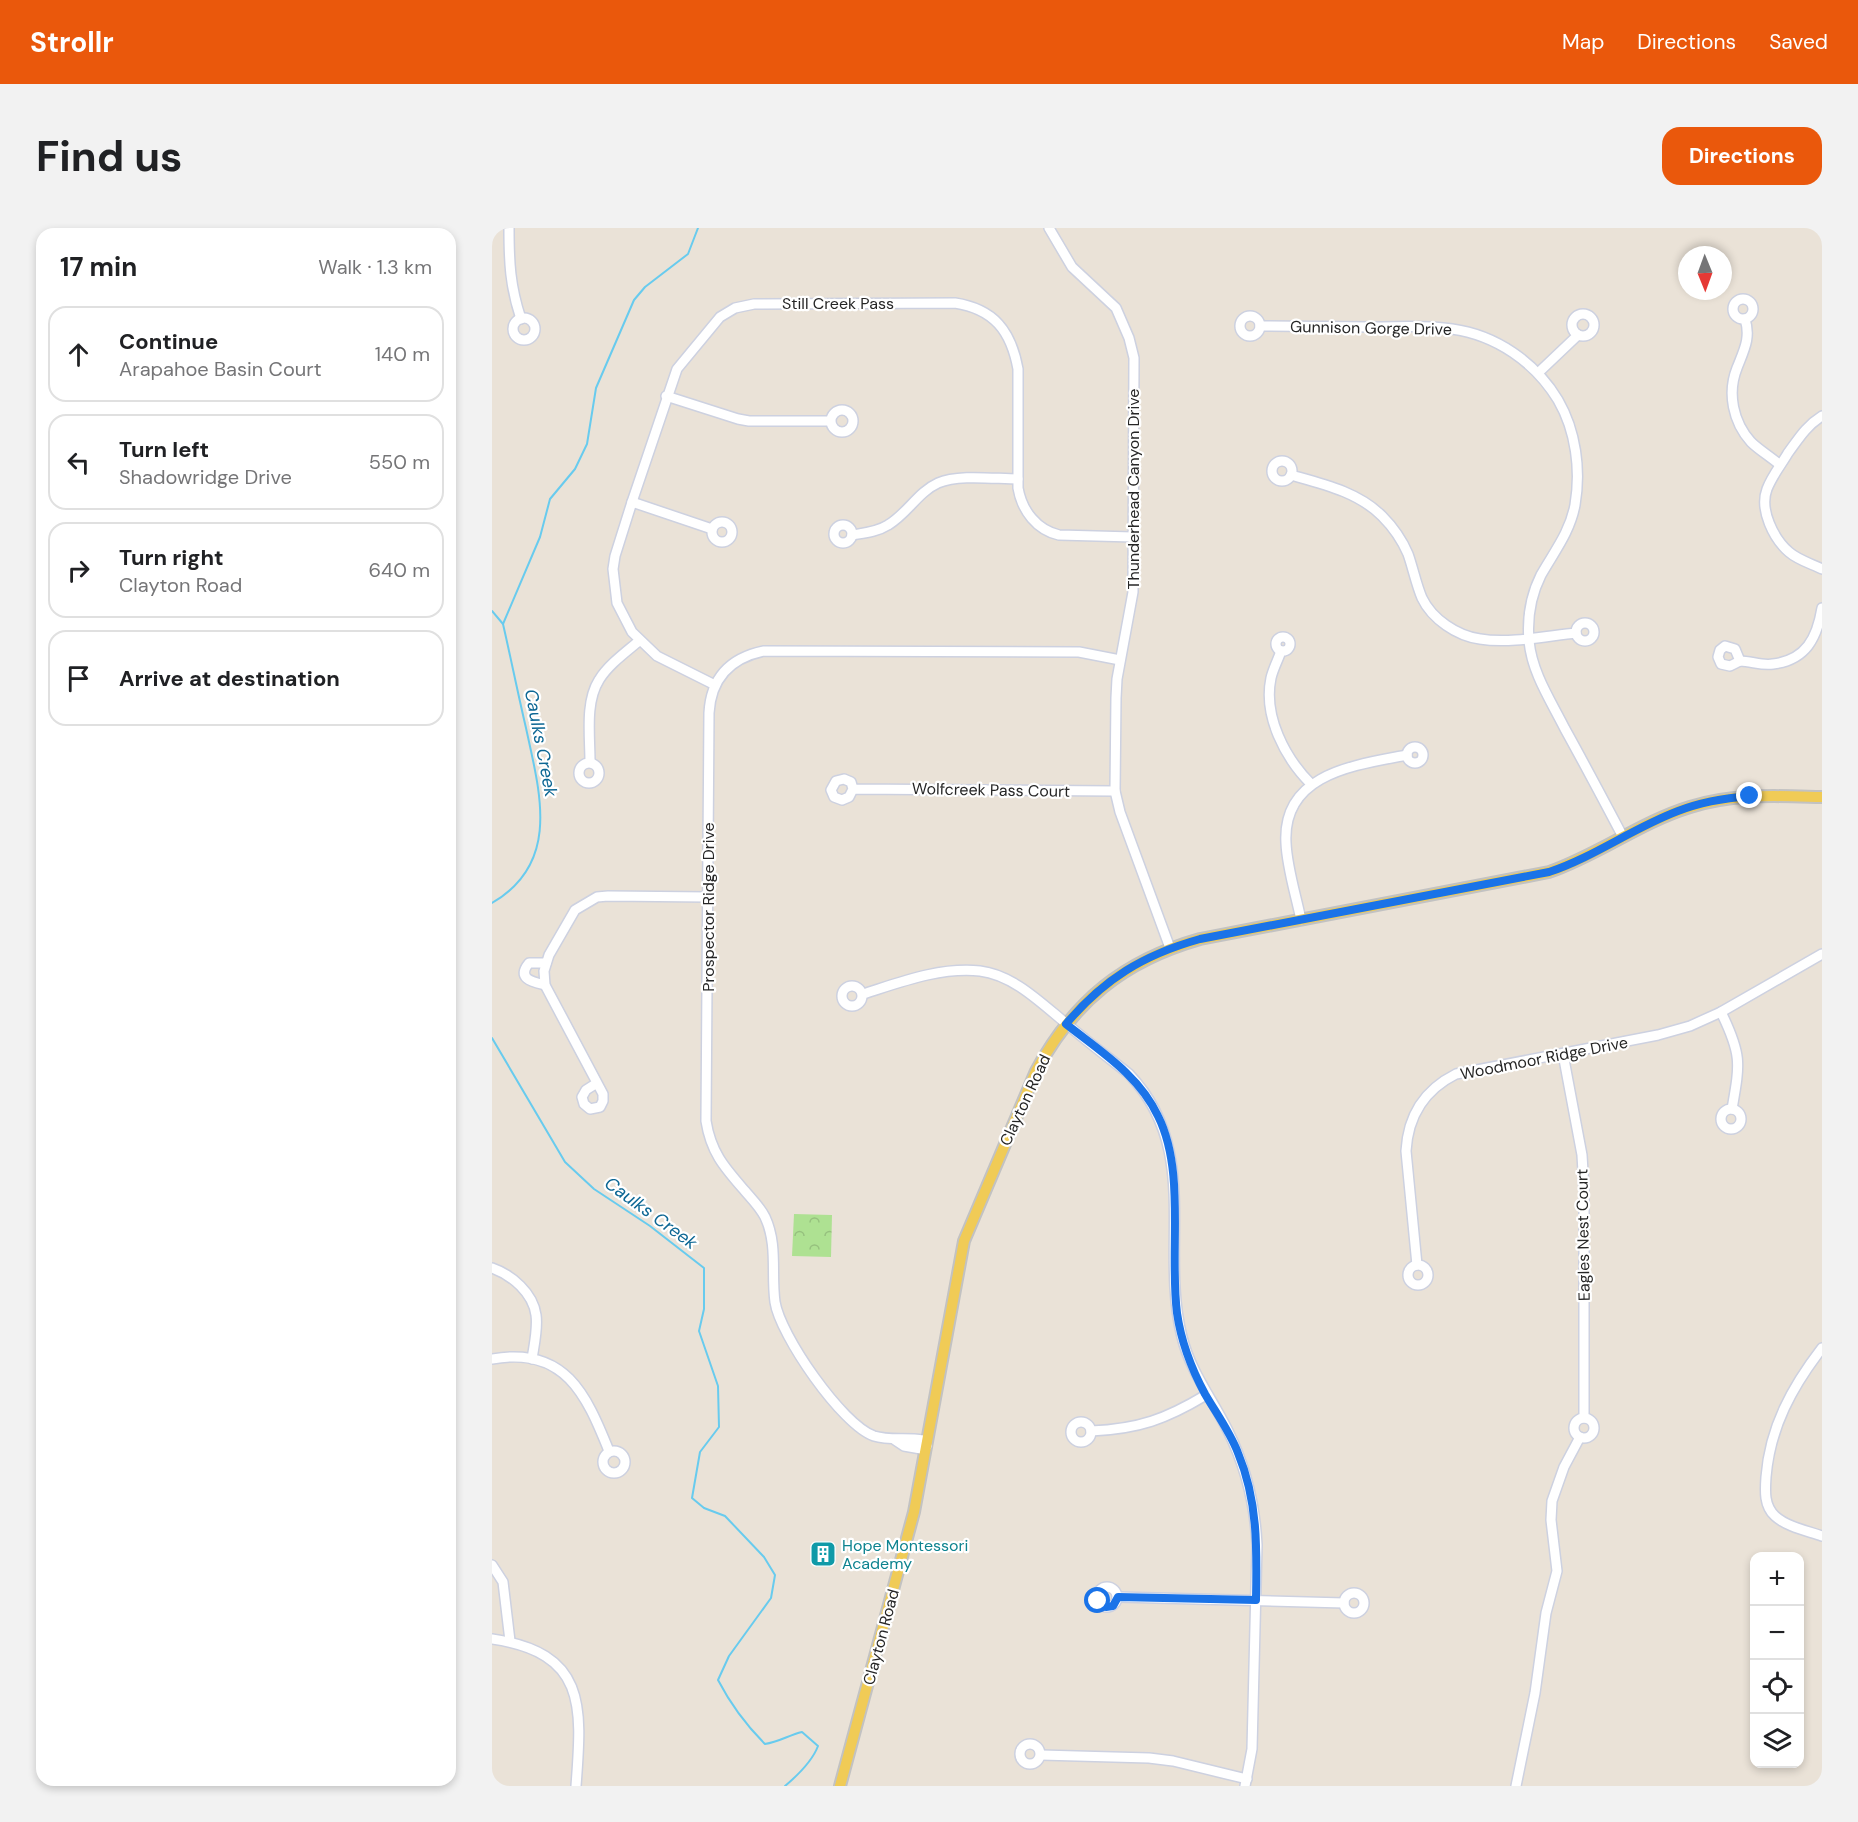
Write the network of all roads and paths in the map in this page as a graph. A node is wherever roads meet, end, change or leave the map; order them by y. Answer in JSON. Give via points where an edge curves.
{"nodes":[{"id":1,"x":509,"y":228,"type":"edge"},
{"id":2,"x":1050,"y":228,"type":"edge"},
{"id":3,"x":521,"y":319,"type":"dead end"},
{"id":4,"x":1745,"y":319,"type":"dead end"},
{"id":5,"x":1260,"y":326,"type":"dead end"},
{"id":6,"x":1578,"y":335,"type":"dead end"},
{"id":7,"x":1538,"y":373,"type":"junction"},
{"id":8,"x":666,"y":396,"type":"junction"},
{"id":9,"x":1822,"y":416,"type":"edge"},
{"id":10,"x":830,"y":421,"type":"dead end"},
{"id":11,"x":1780,"y":465,"type":"junction"},
{"id":12,"x":1291,"y":475,"type":"dead end"},
{"id":13,"x":1018,"y":479,"type":"junction"},
{"id":14,"x":632,"y":502,"type":"junction"},
{"id":15,"x":712,"y":529,"type":"dead end"},
{"id":16,"x":852,"y":535,"type":"dead end"},
{"id":17,"x":1133,"y":537,"type":"junction"},
{"id":18,"x":1822,"y":569,"type":"edge"},
{"id":19,"x":1822,"y":608,"type":"edge"},
{"id":20,"x":1576,"y":633,"type":"dead end"},
{"id":21,"x":1529,"y":638,"type":"junction"},
{"id":22,"x":639,"y":640,"type":"junction"},
{"id":23,"x":1281,"y":651,"type":"dead end"},
{"id":24,"x":1120,"y":660,"type":"junction"},
{"id":25,"x":1740,"y":661,"type":"dead end"},
{"id":26,"x":715,"y":685,"type":"junction"},
{"id":27,"x":1407,"y":755,"type":"dead end"},
{"id":28,"x":590,"y":762,"type":"dead end"},
{"id":29,"x":1311,"y":784,"type":"junction"},
{"id":30,"x":853,"y":789,"type":"dead end"},
{"id":31,"x":1115,"y":791,"type":"junction"},
{"id":32,"x":1822,"y":796,"type":"edge"},
{"id":33,"x":1623,"y":837,"type":"junction"},
{"id":34,"x":708,"y":897,"type":"junction"},
{"id":35,"x":1301,"y":920,"type":"junction"},
{"id":36,"x":1170,"y":948,"type":"junction"},
{"id":37,"x":1822,"y":954,"type":"edge"},
{"id":38,"x":546,"y":963,"type":"junction"},
{"id":39,"x":545,"y":985,"type":"junction"},
{"id":40,"x":864,"y":994,"type":"dead end"},
{"id":41,"x":1721,"y":1012,"type":"junction"},
{"id":42,"x":1066,"y":1024,"type":"junction"},
{"id":43,"x":1563,"y":1054,"type":"junction"},
{"id":44,"x":597,"y":1083,"type":"dead end"},
{"id":45,"x":1732,"y":1109,"type":"dead end"},
{"id":46,"x":1417,"y":1265,"type":"dead end"},
{"id":47,"x":492,"y":1268,"type":"edge"},
{"id":48,"x":1822,"y":1348,"type":"edge"},
{"id":49,"x":492,"y":1359,"type":"edge"},
{"id":50,"x":532,"y":1359,"type":"junction"},
{"id":51,"x":1206,"y":1395,"type":"junction"},
{"id":52,"x":1584,"y":1418,"type":"junction"},
{"id":53,"x":1091,"y":1431,"type":"dead end"},
{"id":54,"x":1580,"y":1437,"type":"junction"},
{"id":55,"x":927,"y":1446,"type":"junction"},
{"id":56,"x":609,"y":1451,"type":"dead end"},
{"id":57,"x":1822,"y":1536,"type":"edge"},
{"id":58,"x":492,"y":1565,"type":"edge"},
{"id":59,"x":1118,"y":1597,"type":"dead end"},
{"id":60,"x":1256,"y":1600,"type":"junction"},
{"id":61,"x":1344,"y":1603,"type":"dead end"},
{"id":62,"x":492,"y":1639,"type":"edge"},
{"id":63,"x":510,"y":1641,"type":"junction"},
{"id":64,"x":1041,"y":1755,"type":"dead end"},
{"id":65,"x":1246,"y":1783,"type":"edge"},
{"id":66,"x":576,"y":1786,"type":"edge"},
{"id":67,"x":840,"y":1786,"type":"edge"},
{"id":68,"x":1516,"y":1786,"type":"edge"}],
"edges":[{"from":1,"to":3,"type":"street","via":[[512,289]]},
{"from":2,"to":17,"type":"street","name":"Thunderhead Canyon Drive","via":[[1072,267],[1116,308],[1129,338],[1134,358]]},
{"from":4,"to":11,"type":"street","via":[[1748,338],[1736,369],[1732,403],[1743,432]]},
{"from":5,"to":7,"type":"street","name":"Gunnison Gorge Drive","via":[[1450,328],[1498,344]]},
{"from":6,"to":7,"type":"street"},
{"from":7,"to":21,"type":"street","name":"Gunnison Gorge Drive","via":[[1560,403],[1570,428],[1577,485],[1570,523],[1535,589],[1528,619]]},
{"from":8,"to":10,"type":"street","via":[[749,421]]},
{"from":8,"to":13,"type":"street","name":"Still Creek Pass","via":[[682,361],[712,325],[735,308],[754,304],[966,304],[994,319],[1015,353]]},
{"from":8,"to":14,"type":"street","name":"Still Creek Pass"},
{"from":9,"to":11,"type":"street","via":[[1810,423]]},
{"from":11,"to":18,"type":"street","via":[[1766,490],[1770,523],[1791,554]]},
{"from":12,"to":21,"type":"street","via":[[1355,496],[1381,515],[1404,546],[1424,600],[1449,627],[1491,641]]},
{"from":13,"to":16,"type":"street","via":[[942,481],[921,494],[891,524]]},
{"from":13,"to":17,"type":"street","name":"Still Creek Pass","via":[[1024,508],[1050,533]]},
{"from":14,"to":15,"type":"street"},
{"from":14,"to":22,"type":"street","name":"Still Creek Pass","via":[[615,556],[613,579],[620,613]]},
{"from":17,"to":24,"type":"street","name":"Thunderhead Canyon Drive","via":[[1133,592]]},
{"from":19,"to":25,"type":"street","via":[[1811,643],[1794,658],[1772,665]]},
{"from":20,"to":21,"type":"street"},
{"from":21,"to":33,"type":"street","name":"Gunnison Gorge Drive","via":[[1543,687]]},
{"from":22,"to":26,"type":"street","name":"Still Creek Pass","via":[[657,656]]},
{"from":22,"to":28,"type":"street","via":[[596,686],[591,705]]},
{"from":23,"to":29,"type":"street","via":[[1271,677],[1272,711],[1287,755]]},
{"from":24,"to":26,"type":"street","name":"Prospector Ridge Drive","via":[[1079,652],[764,651],[734,663]]},
{"from":24,"to":31,"type":"street","name":"Thunderhead Canyon Drive"},
{"from":26,"to":34,"type":"street","name":"Prospector Ridge Drive","via":[[709,713]]},
{"from":27,"to":29,"type":"street","via":[[1336,771]]},
{"from":29,"to":35,"type":"street","via":[[1292,811],[1286,841]]},
{"from":30,"to":31,"type":"street","name":"Wolfcreek Pass Court"},
{"from":31,"to":36,"type":"street","name":"Thunderhead Canyon Drive"},
{"from":32,"to":33,"type":"main road","name":"Clayton Road","via":[[1750,796],[1704,803]]},
{"from":33,"to":35,"type":"main road","name":"Clayton Road","via":[[1549,872]]},
{"from":34,"to":38,"type":"street","via":[[597,897],[581,905],[569,918]]},
{"from":34,"to":55,"type":"street","name":"Prospector Ridge Drive","via":[[708,1135],[719,1160],[764,1216],[774,1252],[775,1303],[782,1324],[804,1361],[847,1417],[872,1436],[923,1440]]},
{"from":35,"to":36,"type":"main road","name":"Clayton Road"},
{"from":36,"to":42,"type":"main road","name":"Clayton Road","via":[[1112,979]]},
{"from":37,"to":41,"type":"street","name":"Woodmoor Ridge Drive"},
{"from":38,"to":39,"type":"street"},
{"from":38,"to":39,"type":"street","via":[[529,963],[525,971],[531,981]]},
{"from":39,"to":44,"type":"street"},
{"from":40,"to":42,"type":"street","via":[[918,976],[982,971],[1019,986]]},
{"from":41,"to":43,"type":"street","name":"Woodmoor Ridge Drive","via":[[1658,1035]]},
{"from":41,"to":45,"type":"street","via":[[1734,1038],[1738,1058]]},
{"from":42,"to":51,"type":"street","via":[[1136,1082],[1164,1128],[1174,1179],[1174,1286],[1178,1315],[1187,1353]]},
{"from":42,"to":55,"type":"main road","name":"Clayton Road","via":[[1036,1071],[964,1241]]},
{"from":43,"to":46,"type":"street","name":"Woodmoor Ridge Drive","via":[[1456,1074],[1420,1103],[1410,1123],[1406,1150]]},
{"from":43,"to":52,"type":"street","name":"Eagles Nest Court","via":[[1582,1155],[1584,1189]]},
{"from":47,"to":50,"type":"street","via":[[517,1283],[535,1310]]},
{"from":48,"to":57,"type":"street","via":[[1803,1373],[1779,1418],[1766,1485],[1766,1499],[1775,1516]]},
{"from":49,"to":50,"type":"street"},
{"from":50,"to":56,"type":"street","via":[[559,1370],[577,1386]]},
{"from":51,"to":53,"type":"street","via":[[1150,1423]]},
{"from":51,"to":60,"type":"street","via":[[1235,1447],[1250,1491],[1256,1532]]},
{"from":52,"to":54,"type":"street","name":"Eagles Nest Court","via":[[1575,1424],[1574,1430]]},
{"from":52,"to":54,"type":"street","name":"Eagles Nest Court","via":[[1593,1422],[1594,1432]]},
{"from":54,"to":68,"type":"street","name":"Eagles Nest Court","via":[[1552,1501],[1557,1571]]},
{"from":55,"to":67,"type":"main road","name":"Clayton Road","via":[[914,1512]]},
{"from":58,"to":63,"type":"street","via":[[503,1582]]},
{"from":59,"to":60,"type":"street"},
{"from":60,"to":61,"type":"street"},
{"from":60,"to":65,"type":"street","via":[[1252,1749]]},
{"from":62,"to":63,"type":"street"},
{"from":63,"to":66,"type":"street","via":[[544,1653],[559,1666],[572,1686],[579,1733]]},
{"from":64,"to":65,"type":"street","via":[[1173,1761]]}]}
